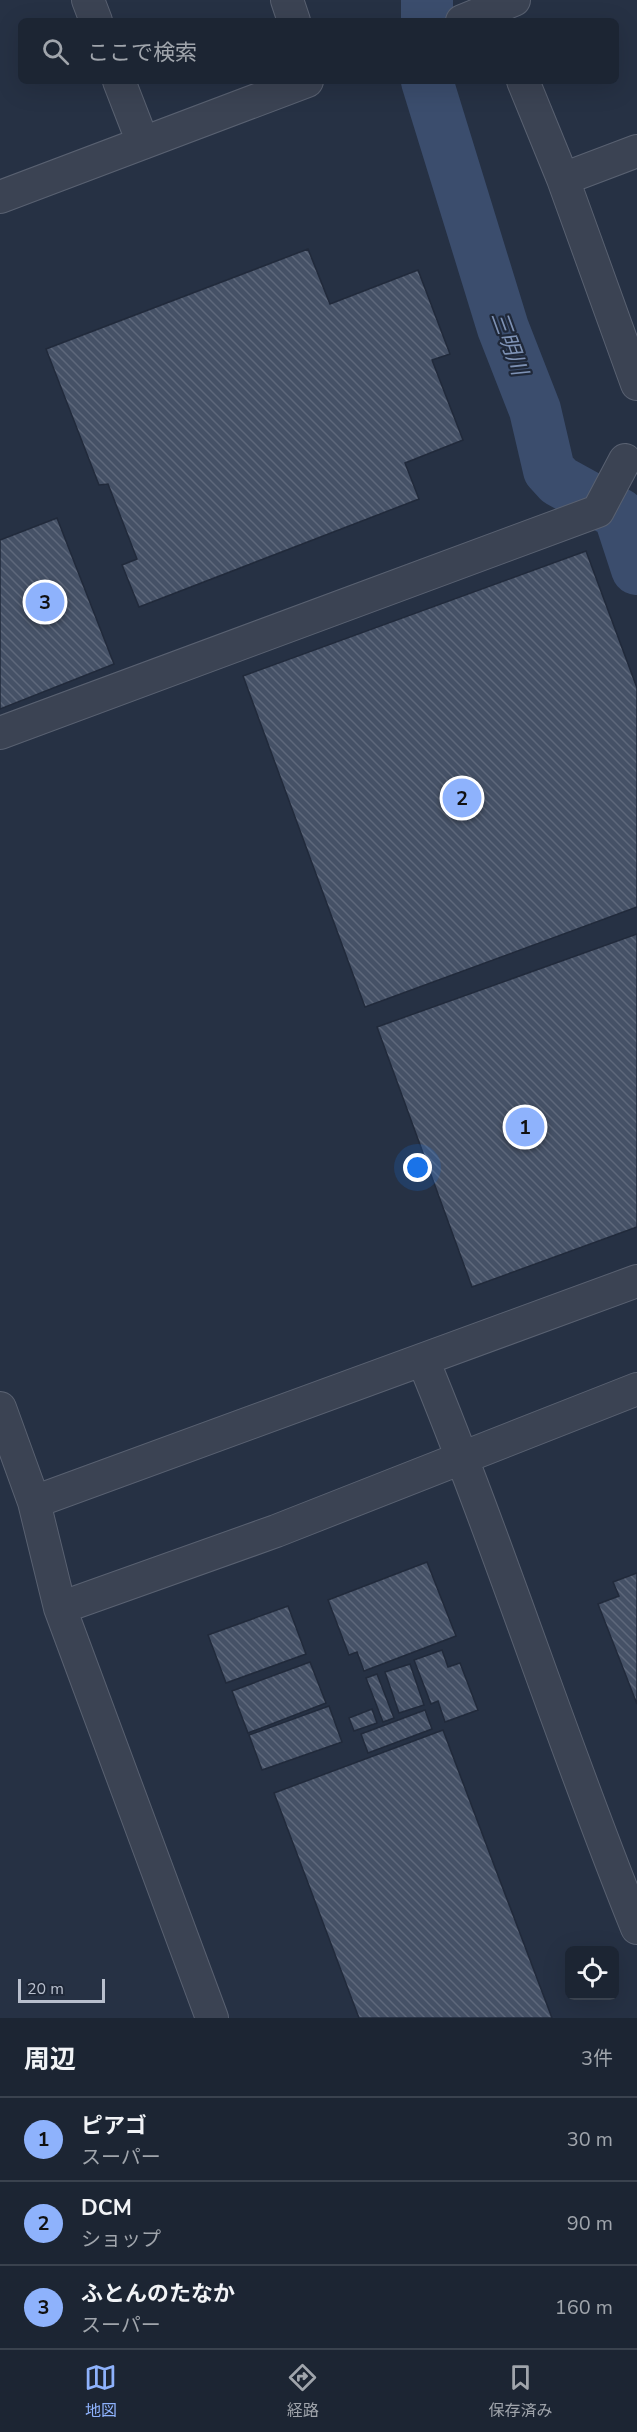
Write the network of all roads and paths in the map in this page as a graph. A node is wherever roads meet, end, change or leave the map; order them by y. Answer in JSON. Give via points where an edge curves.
{"nodes":[{"id":1,"x":88,"y":0,"type":"edge"},
{"id":2,"x":287,"y":0,"type":"edge"},
{"id":3,"x":502,"y":10,"type":"edge"},
{"id":4,"x":95,"y":18,"type":"edge"},
{"id":5,"x":293,"y":18,"type":"edge"},
{"id":6,"x":473,"y":18,"type":"edge"},
{"id":7,"x":120,"y":84,"type":"edge"},
{"id":8,"x":299,"y":84,"type":"edge"},
{"id":9,"x":524,"y":84,"type":"edge"},
{"id":10,"x":143,"y":143,"type":"junction"},
{"id":11,"x":637,"y":151,"type":"edge"},
{"id":12,"x":563,"y":179,"type":"junction"},
{"id":13,"x":0,"y":197,"type":"edge"},
{"id":14,"x":637,"y":384,"type":"edge"},
{"id":15,"x":622,"y":478,"type":"edge"},
{"id":16,"x":0,"y":733,"type":"edge"},
{"id":17,"x":637,"y":1281,"type":"edge"},
{"id":18,"x":423,"y":1360,"type":"junction"},
{"id":19,"x":637,"y":1389,"type":"edge"},
{"id":20,"x":0,"y":1408,"type":"edge"},
{"id":21,"x":463,"y":1457,"type":"junction"},
{"id":22,"x":34,"y":1502,"type":"junction"},
{"id":23,"x":60,"y":1608,"type":"junction"},
{"id":24,"x":637,"y":1928,"type":"edge"},
{"id":25,"x":212,"y":2018,"type":"edge"}],
"edges":[{"from":1,"to":4,"type":"street"},
{"from":2,"to":5,"type":"street"},
{"from":3,"to":6,"type":"street"},
{"from":7,"to":10,"type":"street"},
{"from":8,"to":10,"type":"street"},
{"from":9,"to":12,"type":"street"},
{"from":10,"to":13,"type":"street"},
{"from":11,"to":12,"type":"street"},
{"from":12,"to":14,"type":"street"},
{"from":15,"to":16,"type":"street"},
{"from":17,"to":18,"type":"street"},
{"from":18,"to":21,"type":"street"},
{"from":18,"to":22,"type":"street"},
{"from":19,"to":21,"type":"street"},
{"from":20,"to":22,"type":"street"},
{"from":21,"to":23,"type":"street","via":[[276,1531]]},
{"from":21,"to":24,"type":"street"},
{"from":22,"to":23,"type":"street"},
{"from":23,"to":25,"type":"street"}]}
